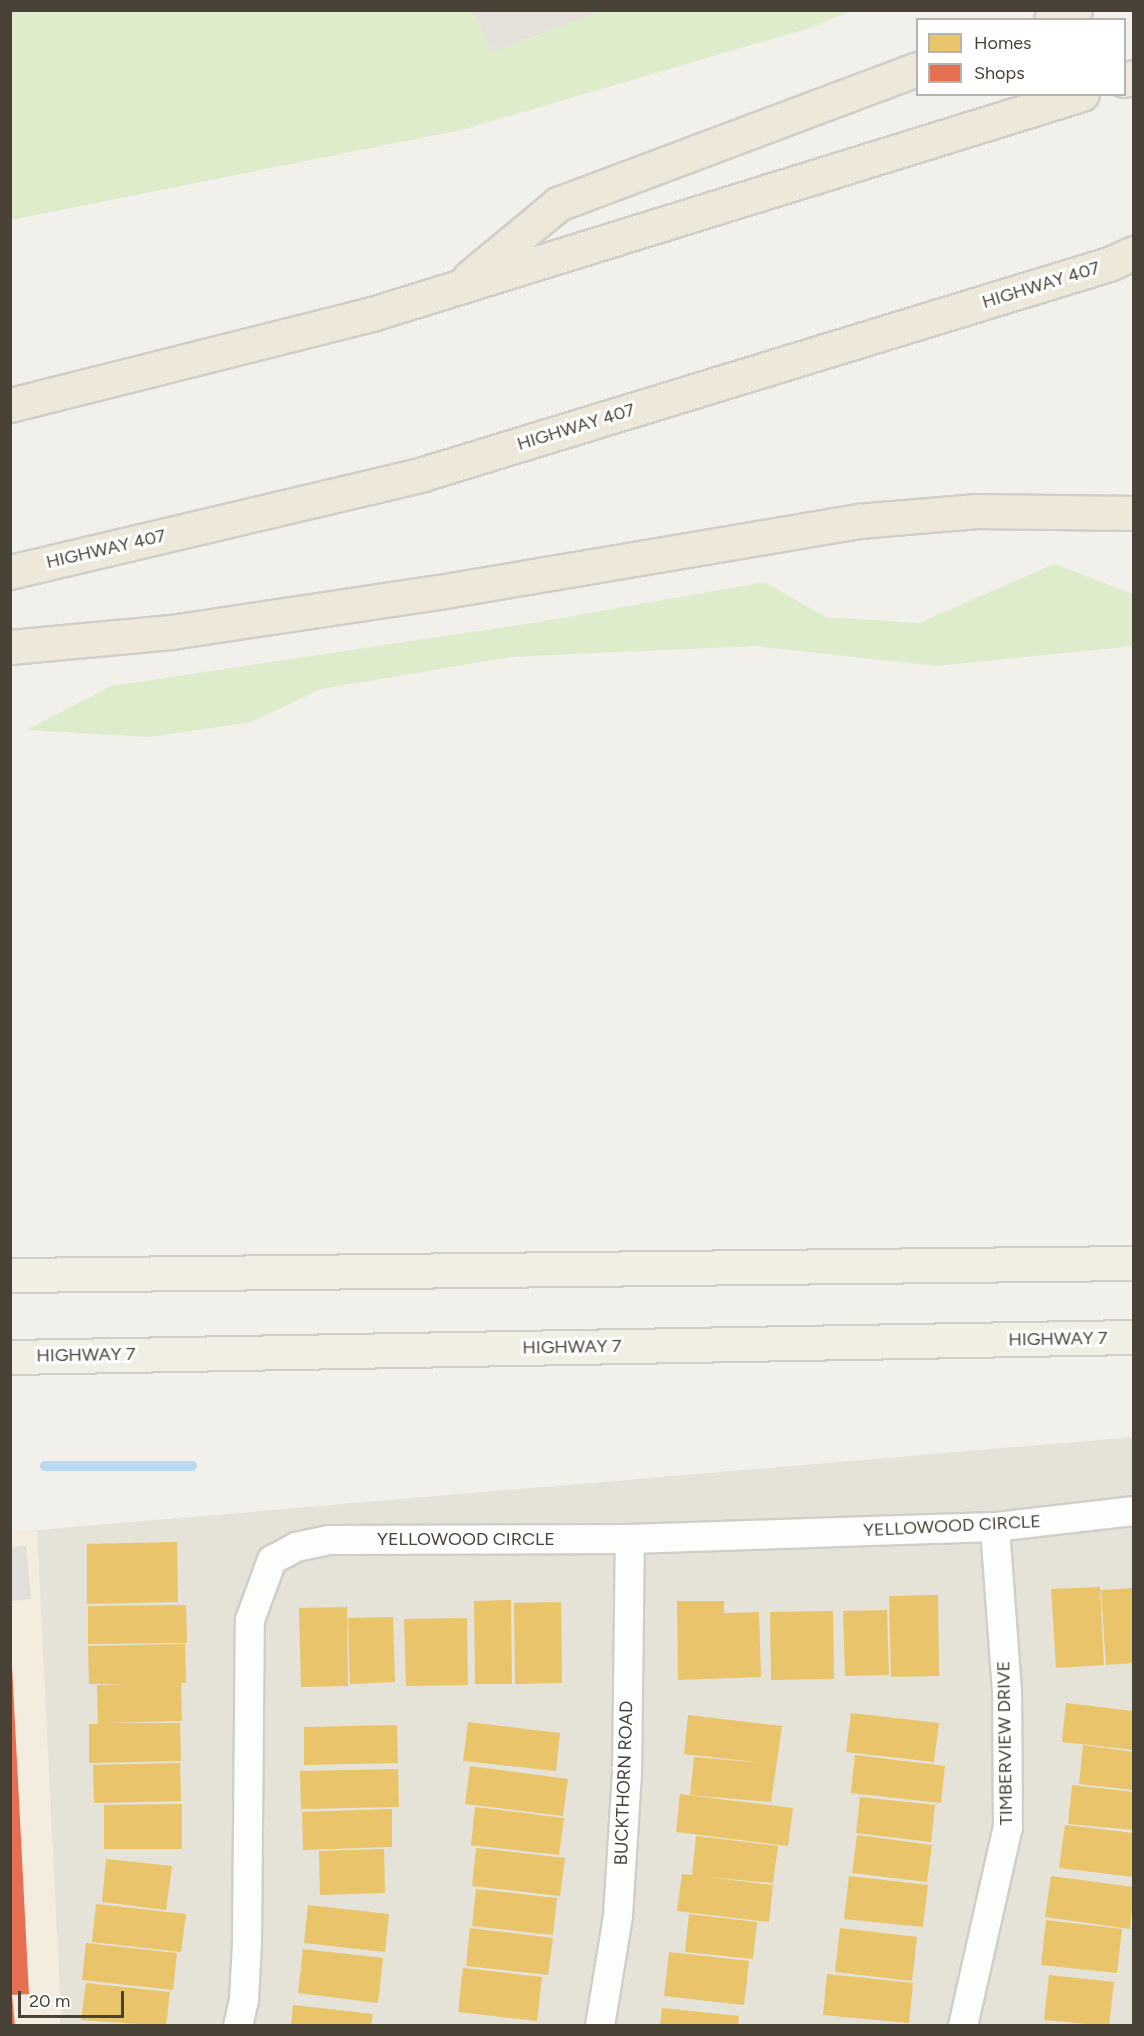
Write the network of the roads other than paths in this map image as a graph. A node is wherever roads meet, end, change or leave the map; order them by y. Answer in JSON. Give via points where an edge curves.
{"nodes":[{"id":1,"x":1075,"y":10,"type":"edge"},
{"id":2,"x":1056,"y":18,"type":"edge"},
{"id":3,"x":916,"y":70,"type":"edge"},
{"id":4,"x":1076,"y":96,"type":"edge"},
{"id":5,"x":1134,"y":254,"type":"edge"},
{"id":6,"x":458,"y":288,"type":"junction"},
{"id":7,"x":10,"y":405,"type":"edge"},
{"id":8,"x":1134,"y":513,"type":"edge"},
{"id":9,"x":10,"y":572,"type":"edge"},
{"id":10,"x":10,"y":647,"type":"edge"},
{"id":11,"x":1134,"y":1263,"type":"edge"},
{"id":12,"x":10,"y":1275,"type":"edge"},
{"id":13,"x":1134,"y":1337,"type":"edge"},
{"id":14,"x":10,"y":1357,"type":"edge"},
{"id":15,"x":1134,"y":1511,"type":"edge"},
{"id":16,"x":995,"y":1527,"type":"junction"},
{"id":17,"x":630,"y":1539,"type":"junction"},
{"id":18,"x":238,"y":2025,"type":"edge"},
{"id":19,"x":600,"y":2025,"type":"edge"},
{"id":20,"x":963,"y":2025,"type":"edge"}],
"edges":[{"from":1,"to":2,"type":"highway"},
{"from":3,"to":6,"type":"highway","via":[[558,204]]},
{"from":4,"to":6,"type":"highway"},
{"from":5,"to":9,"type":"highway","name":"HIGHWAY 407","via":[[423,474]]},
{"from":6,"to":7,"type":"highway","via":[[372,314]]},
{"from":8,"to":10,"type":"highway","via":[[977,511],[858,520],[439,592],[171,632]]},
{"from":11,"to":12,"type":"main road"},
{"from":13,"to":14,"type":"main road","name":"HIGHWAY 7"},
{"from":15,"to":16,"type":"street","name":"YELLOWOOD CIRCLE"},
{"from":16,"to":17,"type":"street","name":"YELLOWOOD CIRCLE"},
{"from":16,"to":20,"type":"street","name":"TIMBERVIEW DRIVE","via":[[1006,1691],[1008,1827]]},
{"from":17,"to":18,"type":"street","name":"YELLOWOOD CIRCLE","via":[[329,1539],[296,1547],[272,1560],[250,1620],[247,1943]]},
{"from":17,"to":19,"type":"street","name":"BUCKTHORN ROAD","via":[[627,1773],[620,1892]]}]}
